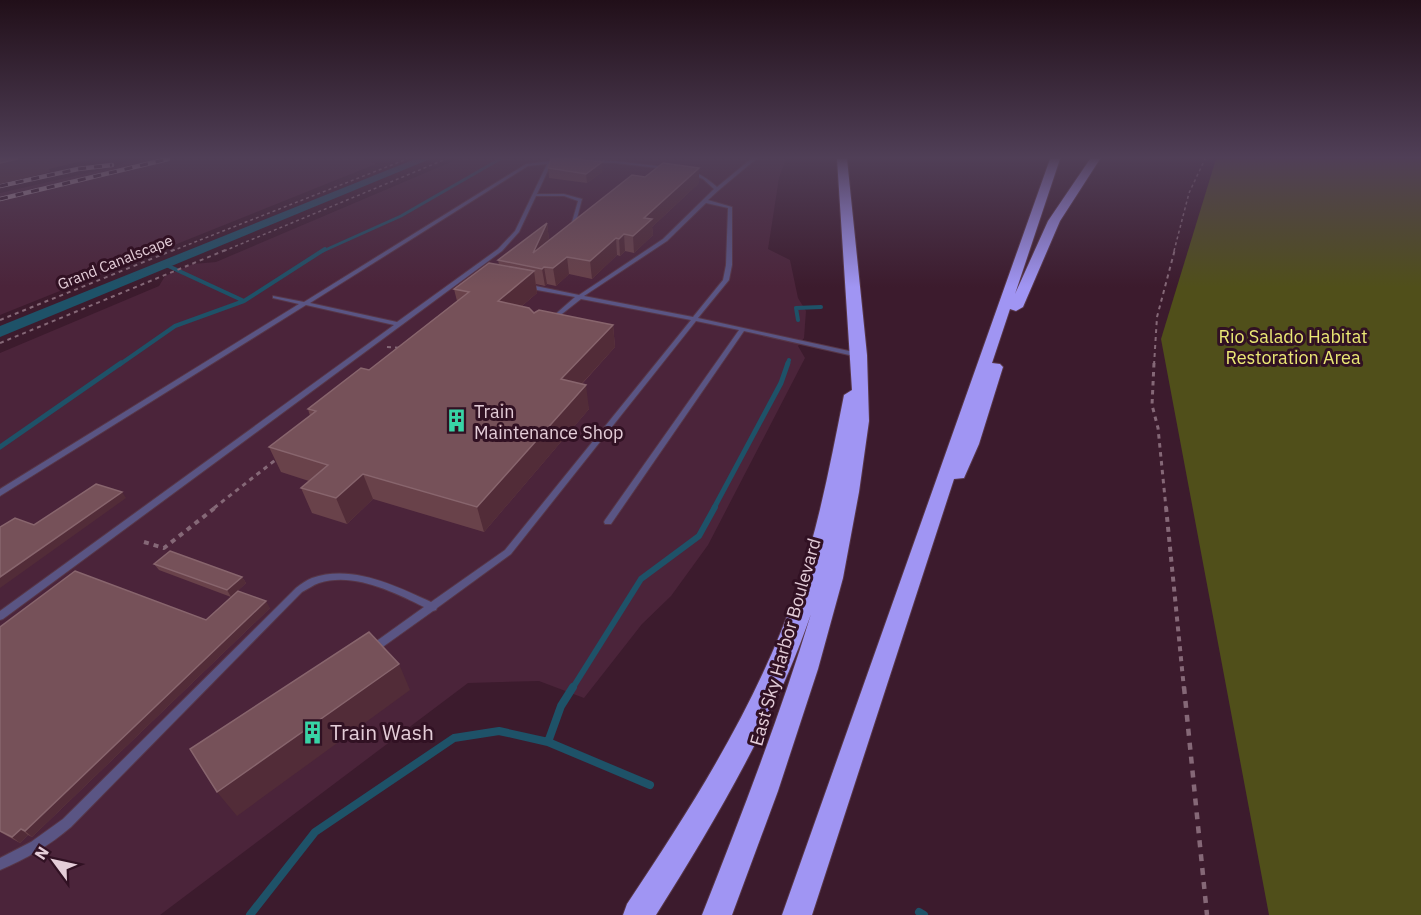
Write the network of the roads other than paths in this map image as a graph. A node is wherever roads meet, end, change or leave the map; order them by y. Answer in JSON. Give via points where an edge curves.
{"nodes":[{"id":1,"x":468,"y":202,"type":"edge"},
{"id":2,"x":531,"y":202,"type":"edge"},
{"id":3,"x":580,"y":202,"type":"edge"},
{"id":4,"x":704,"y":202,"type":"edge"},
{"id":5,"x":708,"y":202,"type":"edge"},
{"id":6,"x":846,"y":202,"type":"edge"},
{"id":7,"x":1040,"y":202,"type":"edge"},
{"id":8,"x":1065,"y":202,"type":"edge"},
{"id":9,"x":572,"y":230,"type":"edge"},
{"id":10,"x":466,"y":275,"type":"junction"},
{"id":11,"x":478,"y":277,"type":"edge"},
{"id":12,"x":513,"y":284,"type":"edge"},
{"id":13,"x":275,"y":297,"type":"dead end"},
{"id":14,"x":580,"y":297,"type":"junction"},
{"id":15,"x":305,"y":303,"type":"junction"},
{"id":16,"x":695,"y":319,"type":"junction"},
{"id":17,"x":398,"y":324,"type":"junction"},
{"id":18,"x":547,"y":324,"type":"edge"},
{"id":19,"x":743,"y":329,"type":"junction"},
{"id":20,"x":859,"y":359,"type":"junction"},
{"id":21,"x":0,"y":493,"type":"edge"},
{"id":22,"x":608,"y":522,"type":"dead end"},
{"id":23,"x":922,"y":552,"type":"junction"},
{"id":24,"x":433,"y":608,"type":"junction"},
{"id":25,"x":0,"y":616,"type":"edge"},
{"id":26,"x":364,"y":656,"type":"edge"},
{"id":27,"x":0,"y":864,"type":"edge"},
{"id":28,"x":638,"y":915,"type":"edge"},
{"id":29,"x":717,"y":915,"type":"edge"},
{"id":30,"x":796,"y":915,"type":"edge"}],
"edges":[{"from":1,"to":15,"type":"lane"},
{"from":2,"to":10,"type":"lane","via":[[513,238]]},
{"from":3,"to":9,"type":"lane"},
{"from":4,"to":14,"type":"lane","via":[[665,240]]},
{"from":5,"to":16,"type":"lane","via":[[730,206],[729,265],[726,280]]},
{"from":6,"to":20,"type":"highway","name":"East Sky Harbor Boulevard"},
{"from":7,"to":23,"type":"highway","via":[[956,441]]},
{"from":8,"to":23,"type":"highway","via":[[1033,264],[970,444]]},
{"from":10,"to":11,"type":"lane"},
{"from":10,"to":17,"type":"lane"},
{"from":12,"to":14,"type":"lane"},
{"from":13,"to":15,"type":"lane"},
{"from":14,"to":16,"type":"lane"},
{"from":14,"to":18,"type":"lane"},
{"from":15,"to":17,"type":"lane"},
{"from":15,"to":21,"type":"lane"},
{"from":16,"to":19,"type":"lane"},
{"from":16,"to":24,"type":"lane","via":[[508,552]]},
{"from":17,"to":25,"type":"lane"},
{"from":19,"to":20,"type":"lane"},
{"from":19,"to":22,"type":"lane"},
{"from":20,"to":28,"type":"highway","via":[[828,521],[794,629],[732,760]]},
{"from":20,"to":29,"type":"highway","name":"East Sky Harbor Boulevard","via":[[861,421],[832,578],[786,730]]},
{"from":23,"to":30,"type":"highway"},
{"from":24,"to":26,"type":"lane"},
{"from":24,"to":27,"type":"lane","via":[[359,580],[338,576],[310,582],[67,823],[44,843]]}]}
